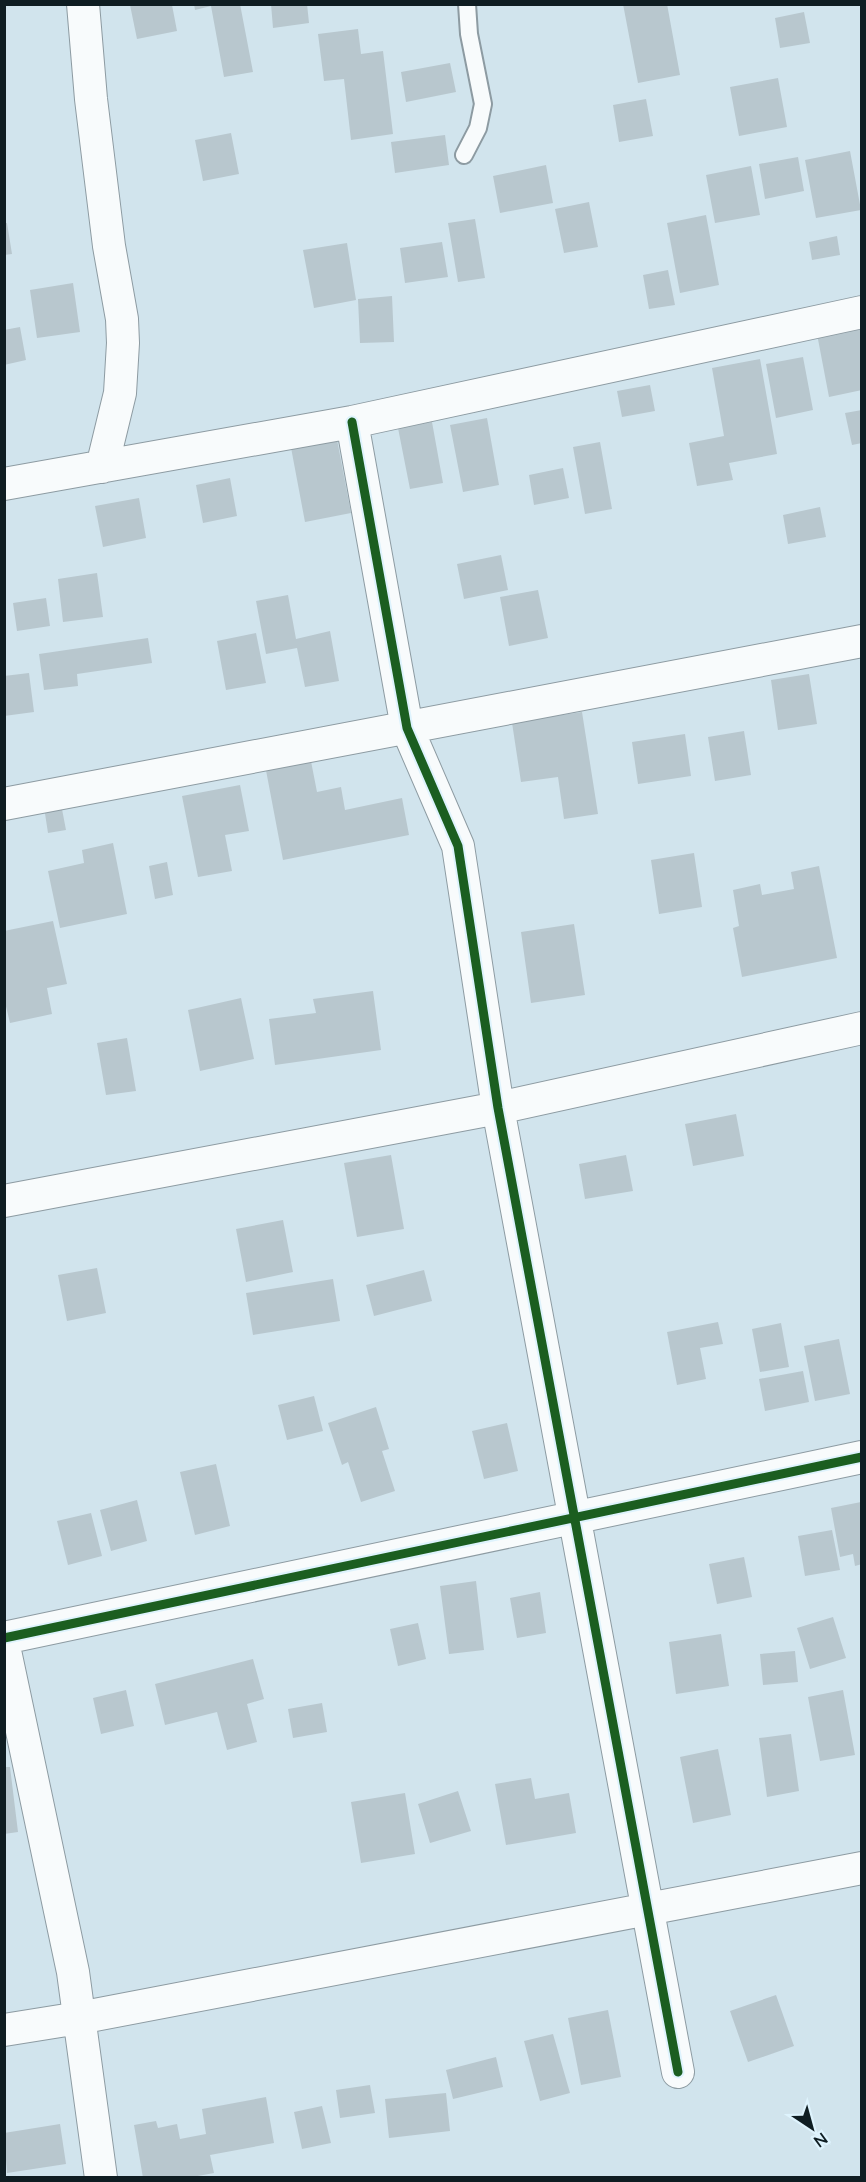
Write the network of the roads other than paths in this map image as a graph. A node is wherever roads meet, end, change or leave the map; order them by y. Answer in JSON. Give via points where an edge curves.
{"nodes":[{"id":1,"x":83,"y":4,"type":"edge"},
{"id":2,"x":467,"y":4,"type":"edge"},
{"id":3,"x":464,"y":155,"type":"dead end"},
{"id":4,"x":861,"y":312,"type":"edge"},
{"id":5,"x":352,"y":422,"type":"junction"},
{"id":6,"x":102,"y":467,"type":"junction"},
{"id":7,"x":4,"y":484,"type":"edge"},
{"id":8,"x":861,"y":641,"type":"edge"},
{"id":9,"x":407,"y":728,"type":"junction"},
{"id":10,"x":4,"y":804,"type":"edge"},
{"id":11,"x":861,"y":1028,"type":"edge"},
{"id":12,"x":498,"y":1108,"type":"junction"},
{"id":13,"x":4,"y":1201,"type":"edge"},
{"id":14,"x":861,"y":1457,"type":"edge"},
{"id":15,"x":574,"y":1518,"type":"junction"},
{"id":16,"x":4,"y":1638,"type":"edge"},
{"id":17,"x":4,"y":1646,"type":"edge"},
{"id":18,"x":861,"y":1868,"type":"edge"},
{"id":19,"x":648,"y":1909,"type":"junction"},
{"id":20,"x":79,"y":2018,"type":"junction"},
{"id":21,"x":4,"y":2030,"type":"edge"},
{"id":22,"x":678,"y":2072,"type":"dead end"},
{"id":23,"x":100,"y":2178,"type":"edge"}],
"edges":[{"from":1,"to":6,"type":"street","via":[[91,99],[123,343],[120,393]]},
{"from":2,"to":3,"type":"lane","via":[[483,104],[478,128]]},
{"from":4,"to":5,"type":"street"},
{"from":5,"to":6,"type":"street"},
{"from":5,"to":9,"type":"street"},
{"from":6,"to":7,"type":"street"},
{"from":8,"to":9,"type":"street"},
{"from":9,"to":10,"type":"street"},
{"from":9,"to":12,"type":"street","via":[[458,846]]},
{"from":11,"to":12,"type":"street"},
{"from":12,"to":13,"type":"street"},
{"from":12,"to":15,"type":"street"},
{"from":14,"to":15,"type":"street"},
{"from":15,"to":16,"type":"street"},
{"from":15,"to":19,"type":"street"},
{"from":17,"to":20,"type":"street","via":[[73,1972]]},
{"from":18,"to":19,"type":"street"},
{"from":19,"to":20,"type":"street"},
{"from":19,"to":22,"type":"street"},
{"from":20,"to":21,"type":"street"},
{"from":20,"to":23,"type":"street"}]}
